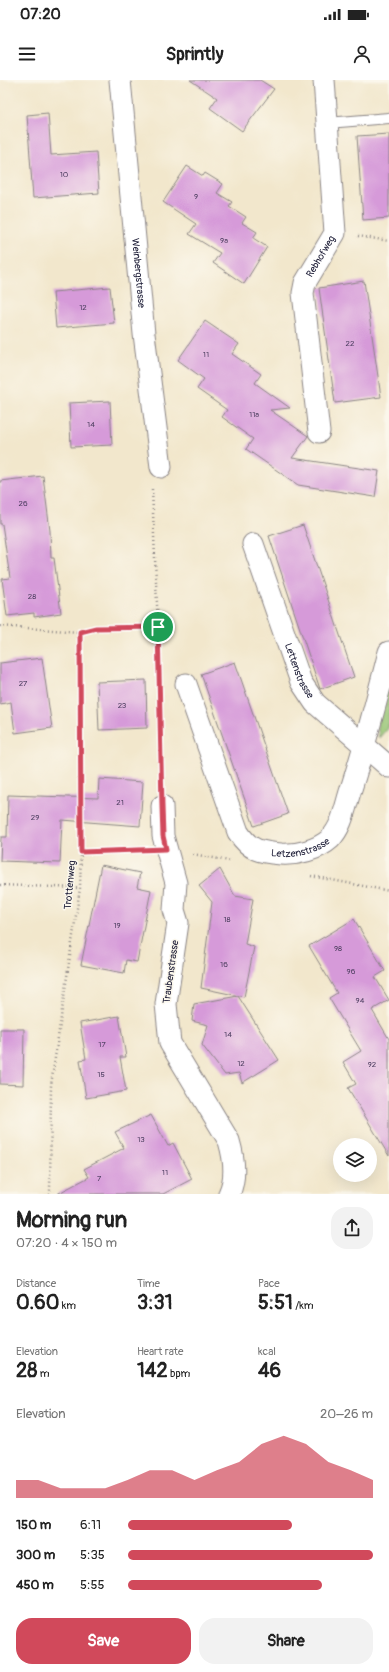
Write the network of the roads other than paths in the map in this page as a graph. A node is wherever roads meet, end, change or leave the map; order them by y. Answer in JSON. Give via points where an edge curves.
{"nodes":[{"id":1,"x":120,"y":80,"type":"edge"},
{"id":2,"x":324,"y":80,"type":"edge"},
{"id":3,"x":389,"y":118,"type":"edge"},
{"id":4,"x":327,"y":123,"type":"junction"},
{"id":5,"x":319,"y":432,"type":"dead end"},
{"id":6,"x":161,"y":467,"type":"road end"},
{"id":7,"x":253,"y":544,"type":"dead end"},
{"id":8,"x":389,"y":652,"type":"edge"},
{"id":9,"x":186,"y":684,"type":"dead end"},
{"id":10,"x":365,"y":746,"type":"junction"},
{"id":11,"x":389,"y":767,"type":"edge"},
{"id":12,"x":162,"y":806,"type":"road end"},
{"id":13,"x":229,"y":1194,"type":"edge"}],
"edges":[{"from":1,"to":6,"type":"street","name":"Weinbergstrasse","via":[[144,334]]},
{"from":2,"to":4,"type":"street","name":"Rebhofweg"},
{"from":3,"to":4,"type":"lane"},
{"from":4,"to":5,"type":"street","name":"Rebhofweg","via":[[335,233],[305,282],[303,293]]},
{"from":7,"to":10,"type":"street","name":"Lettenstrasse","via":[[301,682],[315,703]]},
{"from":8,"to":10,"type":"street","name":"Letzenstrasse"},
{"from":9,"to":10,"type":"street","name":"Letzenstrasse","via":[[238,832],[246,844],[263,852],[287,854],[311,850],[329,840],[339,828]]},
{"from":10,"to":11,"type":"street","name":"Lettenstrasse"},
{"from":12,"to":13,"type":"street","name":"Traubenstrasse","via":[[163,836],[176,882],[174,910],[178,923],[166,1004],[170,1043],[229,1141],[234,1157],[232,1188]]}]}
